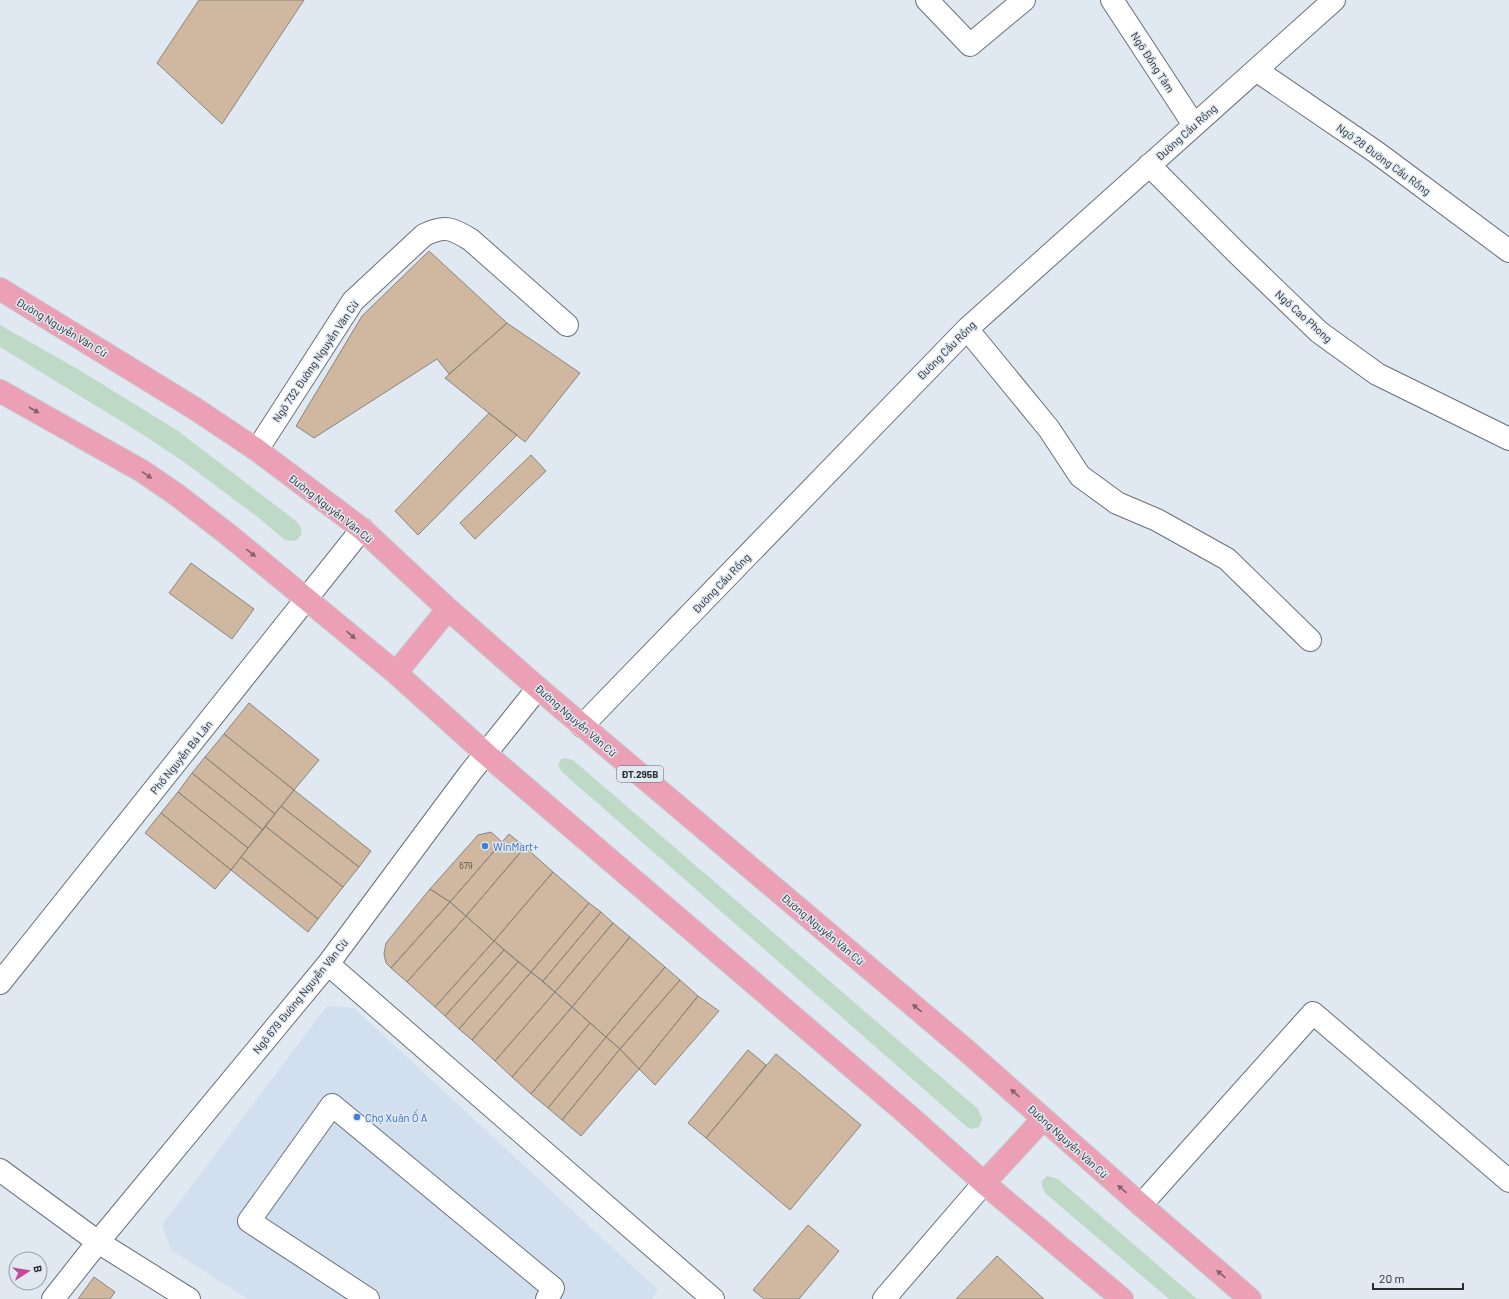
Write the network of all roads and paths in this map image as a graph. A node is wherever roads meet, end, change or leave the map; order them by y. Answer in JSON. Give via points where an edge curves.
{"nodes":[{"id":1,"x":927,"y":0,"type":"edge"},
{"id":2,"x":1024,"y":0,"type":"edge"},
{"id":3,"x":1112,"y":0,"type":"edge"},
{"id":4,"x":1328,"y":2,"type":"edge"},
{"id":5,"x":1256,"y":70,"type":"junction"},
{"id":6,"x":1194,"y":125,"type":"junction"},
{"id":7,"x":1149,"y":165,"type":"junction"},
{"id":8,"x":1509,"y":251,"type":"edge"},
{"id":9,"x":0,"y":289,"type":"edge"},
{"id":10,"x":567,"y":325,"type":"dead end"},
{"id":11,"x":966,"y":329,"type":"junction"},
{"id":12,"x":0,"y":391,"type":"edge"},
{"id":13,"x":1509,"y":439,"type":"edge"},
{"id":14,"x":257,"y":450,"type":"junction"},
{"id":15,"x":362,"y":529,"type":"junction"},
{"id":16,"x":308,"y":599,"type":"junction"},
{"id":17,"x":448,"y":609,"type":"junction"},
{"id":18,"x":1310,"y":640,"type":"dead end"},
{"id":19,"x":396,"y":672,"type":"junction"},
{"id":20,"x":538,"y":688,"type":"junction"},
{"id":21,"x":582,"y":726,"type":"junction"},
{"id":22,"x":486,"y":754,"type":"junction"},
{"id":23,"x":328,"y":964,"type":"junction"},
{"id":24,"x":0,"y":983,"type":"edge"},
{"id":25,"x":1044,"y":1119,"type":"junction"},
{"id":26,"x":0,"y":1170,"type":"edge"},
{"id":27,"x":1509,"y":1181,"type":"edge"},
{"id":28,"x":984,"y":1183,"type":"junction"},
{"id":29,"x":1141,"y":1205,"type":"junction"},
{"id":30,"x":98,"y":1242,"type":"junction"},
{"id":31,"x":53,"y":1299,"type":"edge"},
{"id":32,"x":189,"y":1299,"type":"edge"},
{"id":33,"x":368,"y":1299,"type":"edge"},
{"id":34,"x":547,"y":1299,"type":"edge"},
{"id":35,"x":713,"y":1299,"type":"edge"},
{"id":36,"x":884,"y":1299,"type":"edge"},
{"id":37,"x":1122,"y":1299,"type":"edge"},
{"id":38,"x":1250,"y":1299,"type":"edge"}],
"edges":[{"from":1,"to":2,"type":"street","via":[[970,45]]},
{"from":3,"to":6,"type":"street","name":"Ngõ Đồng Tâm"},
{"from":4,"to":5,"type":"street","name":"Đường Cầu Rồng"},
{"from":5,"to":6,"type":"street","name":"Đường Cầu Rồng"},
{"from":5,"to":8,"type":"street","name":"Ngõ 28 Đường Cầu Rồng","via":[[1376,152]]},
{"from":6,"to":7,"type":"street","name":"Đường Cầu Rồng"},
{"from":7,"to":11,"type":"street","name":"Đường Cầu Rồng"},
{"from":7,"to":13,"type":"street","name":"Ngõ Cao Phong","via":[[1319,332],[1377,374]]},
{"from":9,"to":14,"type":"main road","name":"Đường Nguyễn Văn Cừ","number":"ĐT.295B","via":[[194,408]]},
{"from":10,"to":14,"type":"street","name":"Ngõ 732 Đường Nguyễn Văn Cừ","via":[[470,240],[456,230],[438,228],[424,235],[353,301]]},
{"from":11,"to":18,"type":"street","via":[[1049,429],[1080,476],[1117,503],[1157,520],[1226,559]]},
{"from":11,"to":21,"type":"street","name":"Đường Cầu Rồng"},
{"from":12,"to":16,"type":"main road","one_way":true,"via":[[142,471],[177,495]]},
{"from":14,"to":15,"type":"main road","name":"Đường Nguyễn Văn Cừ","number":"ĐT.295B"},
{"from":15,"to":16,"type":"street","name":"Phố Nguyễn Bá Lân"},
{"from":15,"to":17,"type":"main road","name":"Đường Nguyễn Văn Cừ","number":"ĐT.295B"},
{"from":16,"to":19,"type":"main road","one_way":true},
{"from":16,"to":24,"type":"street","name":"Phố Nguyễn Bá Lân"},
{"from":17,"to":19,"type":"main road"},
{"from":17,"to":20,"type":"main road","name":"Đường Nguyễn Văn Cừ","number":"ĐT.295B"},
{"from":19,"to":22,"type":"main road"},
{"from":20,"to":21,"type":"main road","name":"Đường Nguyễn Văn Cừ","number":"ĐT.295B"},
{"from":20,"to":22,"type":"street","name":"Ngõ 679 Đường Nguyễn Văn Cừ"},
{"from":25,"to":21,"type":"main road","name":"Đường Nguyễn Văn Cừ","number":"ĐT.295B","one_way":true},
{"from":22,"to":23,"type":"street","name":"Ngõ 679 Đường Nguyễn Văn Cừ"},
{"from":22,"to":28,"type":"main road"},
{"from":23,"to":30,"type":"street","name":"Ngõ 679 Đường Nguyễn Văn Cừ"},
{"from":23,"to":35,"type":"street"},
{"from":25,"to":28,"type":"main road"},
{"from":29,"to":25,"type":"main road","name":"Đường Nguyễn Văn Cừ","number":"ĐT.295B","one_way":true},
{"from":26,"to":30,"type":"street"},
{"from":27,"to":29,"type":"street","via":[[1313,1013]]},
{"from":28,"to":36,"type":"street"},
{"from":28,"to":37,"type":"main road"},
{"from":38,"to":29,"type":"main road","name":"Đường Nguyễn Văn Cừ","number":"ĐT.295B","one_way":true},
{"from":30,"to":31,"type":"street","name":"Ngõ 679 Đường Nguyễn Văn Cừ"},
{"from":30,"to":32,"type":"street"},
{"from":33,"to":34,"type":"street","via":[[249,1221],[332,1105],[554,1288]]}]}
